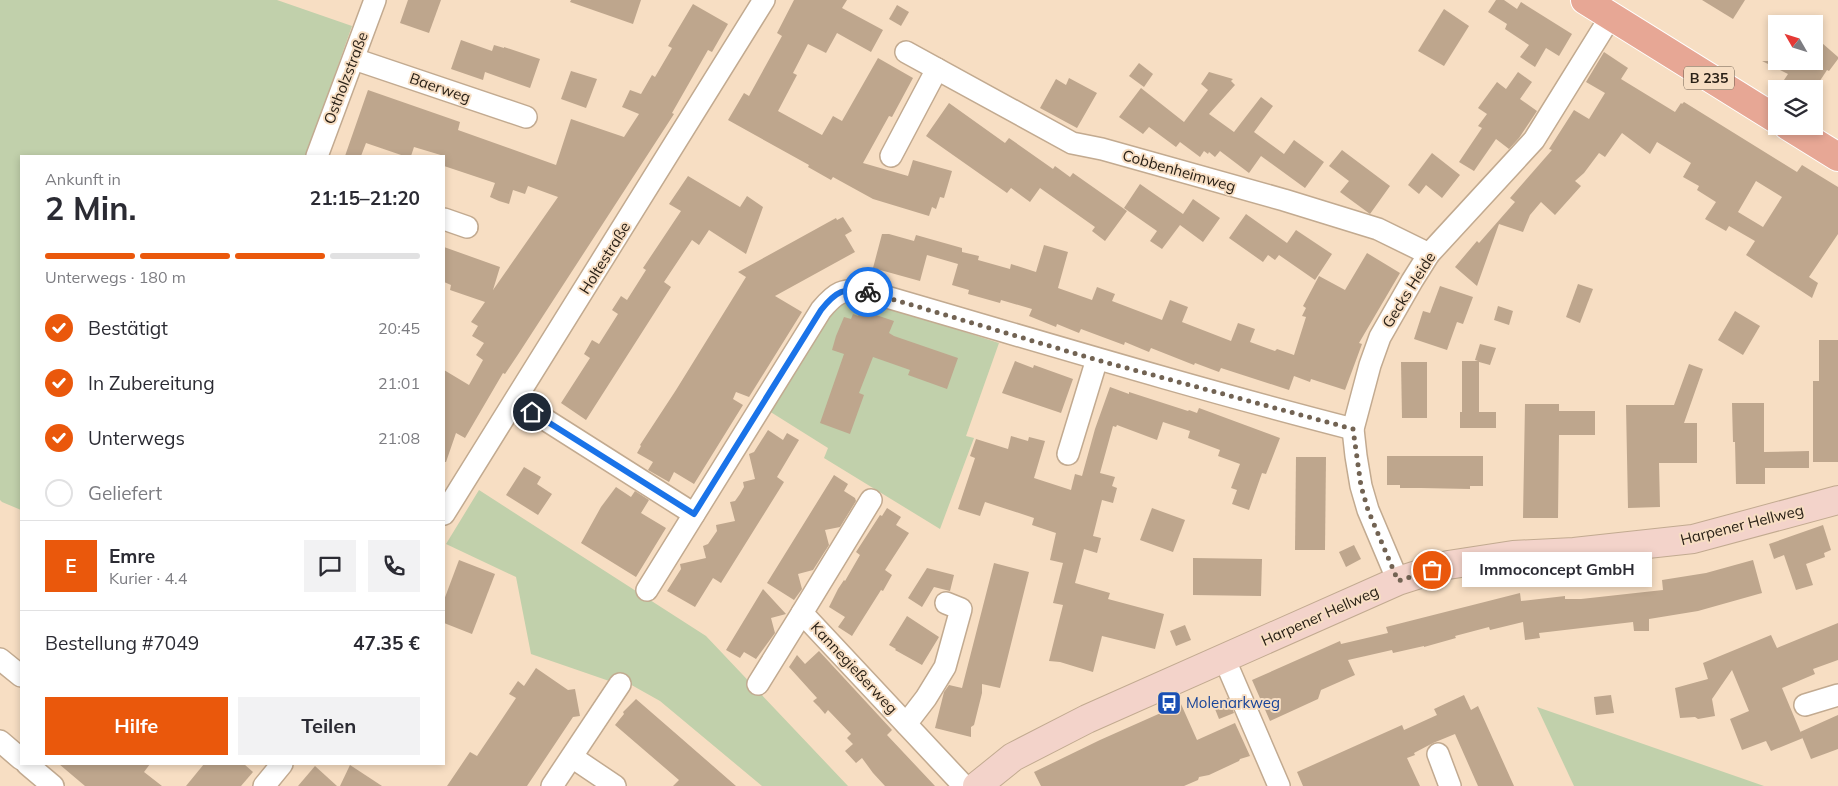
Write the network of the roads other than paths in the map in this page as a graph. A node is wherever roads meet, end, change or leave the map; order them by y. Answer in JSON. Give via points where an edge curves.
{"nodes":[{"id":1,"x":375,"y":0,"type":"edge"},
{"id":2,"x":764,"y":0,"type":"edge"},
{"id":3,"x":1585,"y":0,"type":"edge"},
{"id":4,"x":1611,"y":16,"type":"junction"},
{"id":5,"x":906,"y":52,"type":"dead end"},
{"id":6,"x":354,"y":59,"type":"junction"},
{"id":7,"x":937,"y":69,"type":"junction"},
{"id":8,"x":1768,"y":114,"type":"edge"},
{"id":9,"x":526,"y":117,"type":"dead end"},
{"id":10,"x":1803,"y":135,"type":"edge"},
{"id":11,"x":317,"y":155,"type":"edge"},
{"id":12,"x":892,"y":156,"type":"dead end"},
{"id":13,"x":1838,"y":157,"type":"edge"},
{"id":14,"x":445,"y":219,"type":"edge"},
{"id":15,"x":467,"y":227,"type":"dead end"},
{"id":16,"x":1429,"y":254,"type":"junction"},
{"id":17,"x":1097,"y":360,"type":"junction"},
{"id":18,"x":516,"y":401,"type":"junction"},
{"id":19,"x":1353,"y":429,"type":"junction"},
{"id":20,"x":1068,"y":454,"type":"dead end"},
{"id":21,"x":871,"y":500,"type":"dead end"},
{"id":22,"x":1838,"y":500,"type":"edge"},
{"id":23,"x":445,"y":512,"type":"edge"},
{"id":24,"x":694,"y":514,"type":"junction"},
{"id":25,"x":1398,"y":581,"type":"junction"},
{"id":26,"x":647,"y":590,"type":"dead end"},
{"id":27,"x":946,"y":603,"type":"dead end"},
{"id":28,"x":802,"y":613,"type":"junction"},
{"id":29,"x":1224,"y":658,"type":"junction"},
{"id":30,"x":0,"y":660,"type":"edge"},
{"id":31,"x":20,"y":675,"type":"edge"},
{"id":32,"x":620,"y":684,"type":"dead end"},
{"id":33,"x":758,"y":684,"type":"dead end"},
{"id":34,"x":1838,"y":695,"type":"edge"},
{"id":35,"x":1805,"y":705,"type":"dead end"},
{"id":36,"x":906,"y":724,"type":"junction"},
{"id":37,"x":0,"y":741,"type":"edge"},
{"id":38,"x":1438,"y":754,"type":"dead end"},
{"id":39,"x":572,"y":757,"type":"junction"},
{"id":40,"x":20,"y":758,"type":"edge"},
{"id":41,"x":27,"y":765,"type":"edge"},
{"id":42,"x":281,"y":765,"type":"edge"},
{"id":43,"x":54,"y":786,"type":"edge"},
{"id":44,"x":264,"y":786,"type":"edge"},
{"id":45,"x":552,"y":786,"type":"edge"},
{"id":46,"x":616,"y":786,"type":"edge"},
{"id":47,"x":964,"y":786,"type":"edge"},
{"id":48,"x":977,"y":786,"type":"edge"},
{"id":49,"x":1279,"y":786,"type":"edge"},
{"id":50,"x":1450,"y":786,"type":"edge"}],
"edges":[{"from":1,"to":6,"type":"street","name":"Ostholzstraße"},
{"from":2,"to":18,"type":"street","name":"Holtestraße"},
{"from":3,"to":4,"type":"main road","number":"B 235"},
{"from":4,"to":8,"type":"main road","number":"B 235"},
{"from":4,"to":16,"type":"street","name":"Gecks Heide","via":[[1534,140]]},
{"from":5,"to":7,"type":"street","name":"Cobbenheimweg"},
{"from":6,"to":9,"type":"street","name":"Baerweg"},
{"from":6,"to":11,"type":"street","name":"Ostholzstraße"},
{"from":7,"to":12,"type":"street"},
{"from":7,"to":16,"type":"street","name":"Cobbenheimweg","via":[[1072,143],[1284,200],[1378,230]]},
{"from":10,"to":13,"type":"main road"},
{"from":14,"to":15,"type":"street"},
{"from":16,"to":19,"type":"street","name":"Gecks Heide","via":[[1380,337]]},
{"from":17,"to":19,"type":"street"},
{"from":17,"to":20,"type":"street"},
{"from":17,"to":24,"type":"street","via":[[866,291],[848,289],[832,296],[821,310]]},
{"from":18,"to":23,"type":"street","name":"Holtestraße"},
{"from":18,"to":24,"type":"street"},
{"from":19,"to":25,"type":"street","name":"Gecks Heide","via":[[1361,486],[1368,510]]},
{"from":21,"to":28,"type":"street","name":"Kannegießerweg"},
{"from":22,"to":25,"type":"street","name":"Harpener Hellweg","via":[[1693,539],[1512,555],[1448,565]]},
{"from":24,"to":26,"type":"street"},
{"from":25,"to":29,"type":"street","name":"Harpener Hellweg"},
{"from":27,"to":36,"type":"street","name":"Kannegießerweg","via":[[961,609],[945,667]]},
{"from":28,"to":33,"type":"street","name":"Kannegießerweg"},
{"from":28,"to":36,"type":"street","name":"Kannegießerweg"},
{"from":29,"to":48,"type":"street","name":"Harpener Hellweg","via":[[1013,757]]},
{"from":29,"to":49,"type":"street"},
{"from":30,"to":31,"type":"street"},
{"from":32,"to":39,"type":"street"},
{"from":34,"to":35,"type":"street"},
{"from":36,"to":47,"type":"street","name":"Kannegießerweg"},
{"from":37,"to":40,"type":"street"},
{"from":38,"to":50,"type":"street"},
{"from":39,"to":45,"type":"street"},
{"from":39,"to":46,"type":"street"},
{"from":41,"to":43,"type":"street"},
{"from":42,"to":44,"type":"street"}]}
